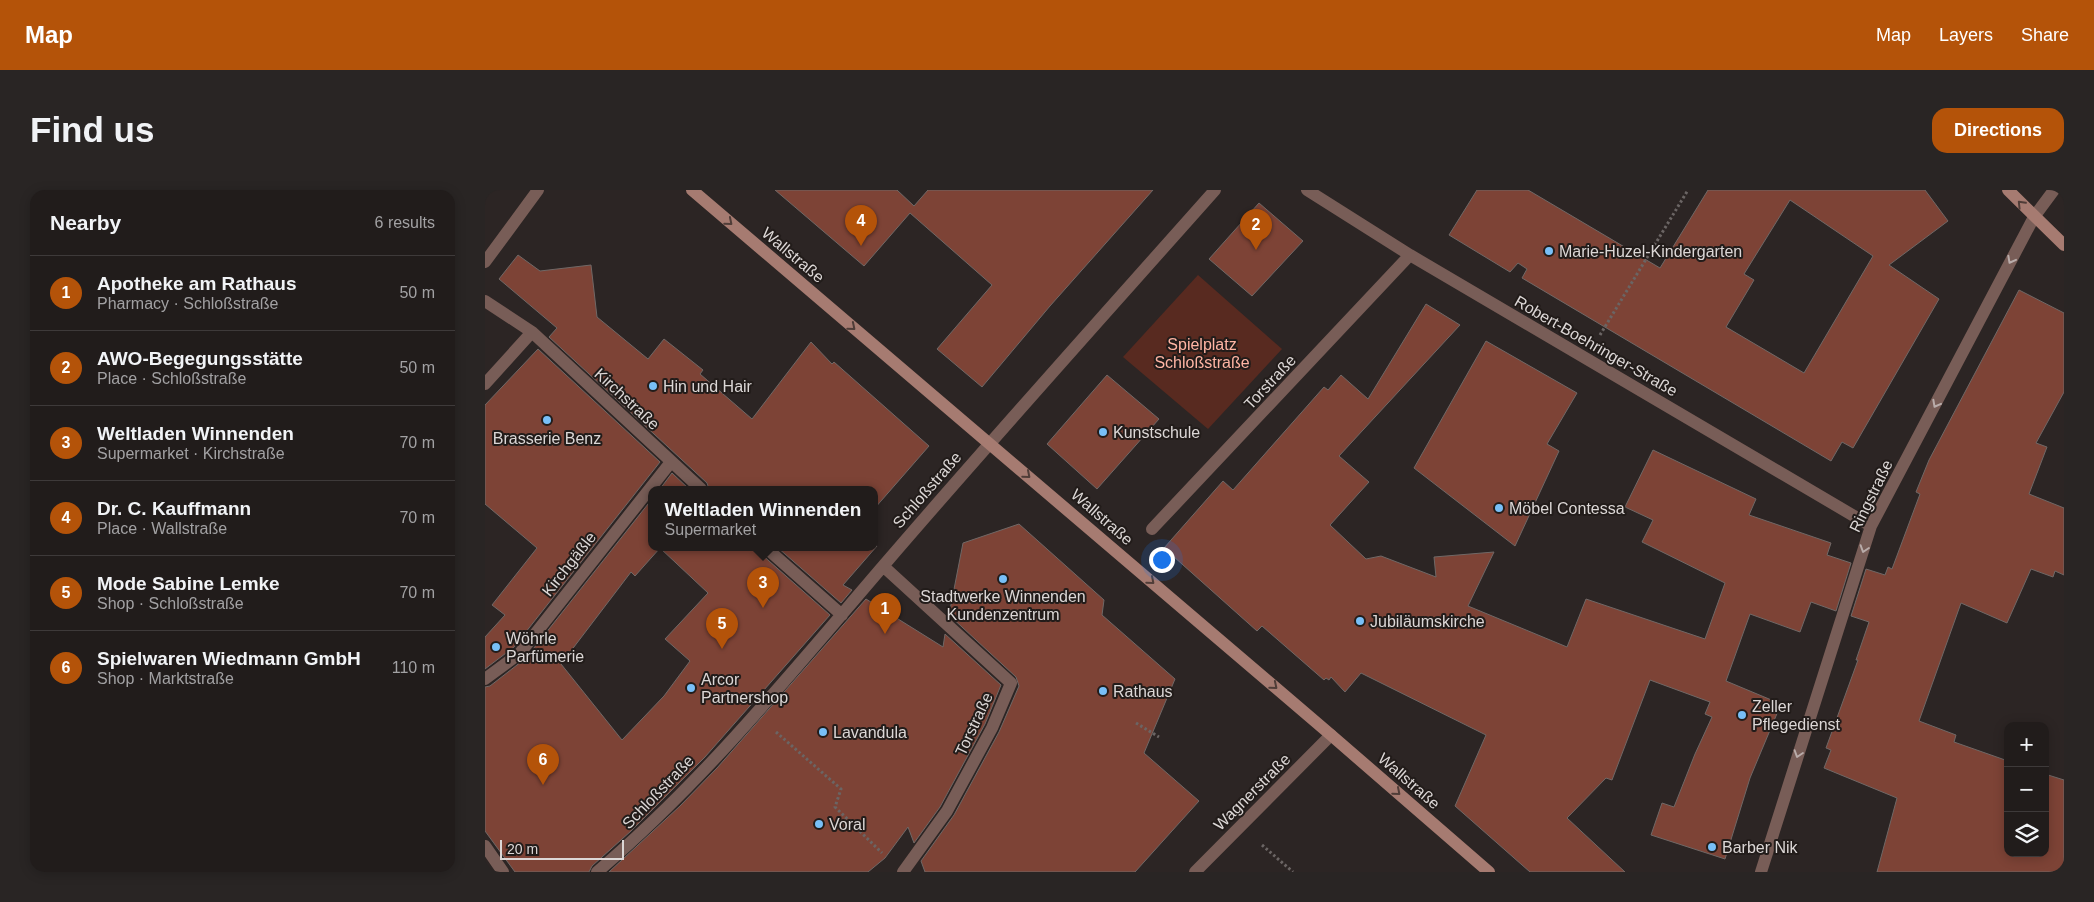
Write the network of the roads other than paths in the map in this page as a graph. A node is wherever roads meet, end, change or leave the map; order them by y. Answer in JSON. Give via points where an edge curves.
{"nodes":[{"id":1,"x":538,"y":190,"type":"edge"},
{"id":2,"x":692,"y":190,"type":"edge"},
{"id":3,"x":1215,"y":190,"type":"edge"},
{"id":4,"x":1307,"y":190,"type":"edge"},
{"id":5,"x":2007,"y":190,"type":"edge"},
{"id":6,"x":2054,"y":190,"type":"edge"},
{"id":7,"x":2034,"y":217,"type":"junction"},
{"id":8,"x":2064,"y":245,"type":"edge"},
{"id":9,"x":1410,"y":255,"type":"junction"},
{"id":10,"x":485,"y":262,"type":"edge"},
{"id":11,"x":485,"y":301,"type":"edge"},
{"id":12,"x":532,"y":332,"type":"junction"},
{"id":13,"x":485,"y":384,"type":"edge"},
{"id":14,"x":990,"y":443,"type":"junction"},
{"id":15,"x":671,"y":462,"type":"junction"},
{"id":16,"x":652,"y":486,"type":"edge"},
{"id":17,"x":698,"y":486,"type":"edge"},
{"id":18,"x":648,"y":491,"type":"edge"},
{"id":19,"x":1871,"y":526,"type":"junction"},
{"id":20,"x":1151,"y":529,"type":"dead end"},
{"id":21,"x":770,"y":551,"type":"edge"},
{"id":22,"x":883,"y":566,"type":"junction"},
{"id":23,"x":842,"y":615,"type":"junction"},
{"id":24,"x":485,"y":679,"type":"edge"},
{"id":25,"x":1331,"y":735,"type":"junction"},
{"id":26,"x":485,"y":846,"type":"edge"},
{"id":27,"x":503,"y":872,"type":"edge"},
{"id":28,"x":597,"y":872,"type":"edge"},
{"id":29,"x":903,"y":872,"type":"edge"},
{"id":30,"x":1195,"y":872,"type":"edge"},
{"id":31,"x":1489,"y":872,"type":"edge"},
{"id":32,"x":1761,"y":872,"type":"edge"}],
"edges":[{"from":1,"to":10,"type":"street"},
{"from":2,"to":14,"type":"street","name":"Wallstraße","one_way":true},
{"from":3,"to":14,"type":"street","name":"Schloßstraße"},
{"from":4,"to":9,"type":"street","name":"Robert-Boehringer-Straße"},
{"from":7,"to":5,"type":"street","one_way":true},
{"from":6,"to":7,"type":"street","name":"Ringstraße"},
{"from":7,"to":8,"type":"street"},
{"from":7,"to":19,"type":"street","name":"Ringstraße","one_way":true},
{"from":9,"to":19,"type":"street","name":"Robert-Boehringer-Straße"},
{"from":9,"to":20,"type":"street","name":"Torstraße"},
{"from":11,"to":12,"type":"street","name":"Kirchstraße"},
{"from":12,"to":13,"type":"street"},
{"from":12,"to":15,"type":"street","name":"Kirchstraße"},
{"from":14,"to":22,"type":"street","name":"Schloßstraße"},
{"from":14,"to":25,"type":"street","name":"Wallstraße","one_way":true},
{"from":15,"to":16,"type":"street","name":"Kirchgäßle"},
{"from":15,"to":17,"type":"street","name":"Kirchstraße"},
{"from":18,"to":24,"type":"street","name":"Kirchgäßle","via":[[519,653]]},
{"from":19,"to":32,"type":"street","name":"Ringstraße","one_way":true},
{"from":21,"to":23,"type":"street"},
{"from":22,"to":23,"type":"street","name":"Schloßstraße"},
{"from":22,"to":29,"type":"street","name":"Torstraße","via":[[1011,683],[992,728],[947,811]]},
{"from":23,"to":28,"type":"street","name":"Schloßstraße","via":[[661,814]]},
{"from":25,"to":30,"type":"street","name":"Wagnerstraße"},
{"from":25,"to":31,"type":"street","name":"Wallstraße","one_way":true},
{"from":26,"to":27,"type":"street"}]}
